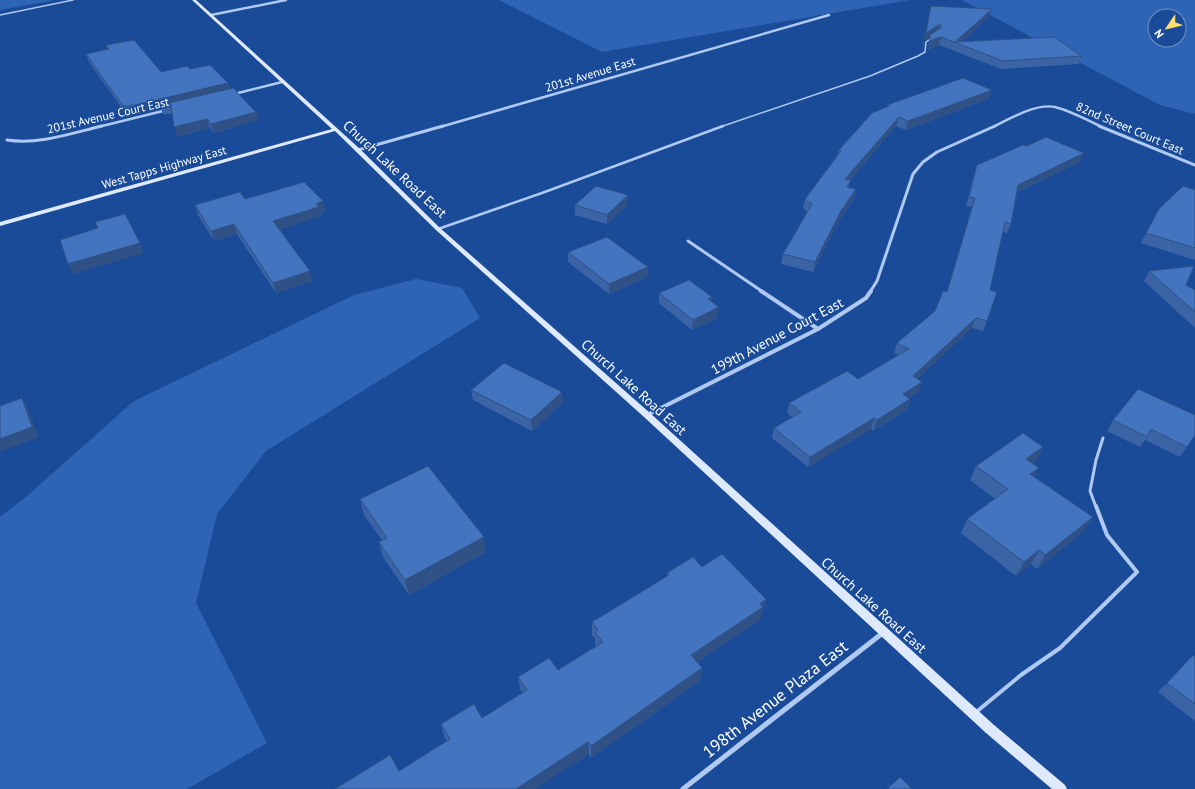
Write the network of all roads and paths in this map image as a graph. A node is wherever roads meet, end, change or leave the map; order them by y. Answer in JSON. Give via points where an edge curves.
{"nodes":[{"id":1,"x":73,"y":0,"type":"edge"},
{"id":2,"x":194,"y":0,"type":"edge"},
{"id":3,"x":286,"y":0,"type":"edge"},
{"id":4,"x":0,"y":14,"type":"edge"},
{"id":5,"x":211,"y":15,"type":"junction"},
{"id":6,"x":829,"y":15,"type":"dead end"},
{"id":7,"x":932,"y":38,"type":"edge"},
{"id":8,"x":282,"y":82,"type":"junction"},
{"id":9,"x":229,"y":95,"type":"edge"},
{"id":10,"x":1057,"y":107,"type":"joint"},
{"id":11,"x":168,"y":110,"type":"edge"},
{"id":12,"x":334,"y":130,"type":"junction"},
{"id":13,"x":7,"y":140,"type":"dead end"},
{"id":14,"x":358,"y":150,"type":"junction"},
{"id":15,"x":1195,"y":165,"type":"edge"},
{"id":16,"x":0,"y":224,"type":"edge"},
{"id":17,"x":438,"y":229,"type":"junction"},
{"id":18,"x":688,"y":241,"type":"dead end"},
{"id":19,"x":818,"y":329,"type":"junction"},
{"id":20,"x":647,"y":415,"type":"junction"},
{"id":21,"x":1103,"y":438,"type":"dead end"},
{"id":22,"x":884,"y":632,"type":"junction"},
{"id":23,"x":973,"y":714,"type":"junction"},
{"id":24,"x":683,"y":789,"type":"edge"},
{"id":25,"x":1060,"y":789,"type":"edge"}],
"edges":[{"from":1,"to":4,"type":"lane"},
{"from":2,"to":5,"type":"street","name":"Church Lake Road East"},
{"from":3,"to":5,"type":"street"},
{"from":5,"to":8,"type":"street","name":"Church Lake Road East"},
{"from":6,"to":14,"type":"street","name":"201st Avenue East"},
{"from":7,"to":17,"type":"lane","via":[[926,42],[925,52],[922,54],[870,76],[738,120]]},
{"from":8,"to":9,"type":"street"},
{"from":8,"to":12,"type":"street","name":"Church Lake Road East"},
{"from":10,"to":15,"type":"street","name":"82nd Street Court East"},
{"from":10,"to":19,"type":"street","name":"199th Avenue Court East","via":[[1027,111],[936,152],[923,162],[913,174],[877,281],[858,305]]},
{"from":11,"to":13,"type":"street","name":"201st Avenue Court East","via":[[47,139],[20,142]]},
{"from":12,"to":14,"type":"street","name":"Church Lake Road East"},
{"from":12,"to":16,"type":"street","name":"West Tapps Highway East"},
{"from":14,"to":17,"type":"street","name":"Church Lake Road East"},
{"from":17,"to":20,"type":"street","name":"Church Lake Road East"},
{"from":18,"to":19,"type":"street"},
{"from":19,"to":20,"type":"street","name":"199th Avenue Court East"},
{"from":20,"to":22,"type":"street","name":"Church Lake Road East"},
{"from":21,"to":23,"type":"lane","via":[[1090,491],[1107,535],[1137,572],[1060,648],[1021,675]]},
{"from":22,"to":23,"type":"street","name":"Church Lake Road East"},
{"from":22,"to":24,"type":"street","name":"198th Avenue Plaza East"},
{"from":23,"to":25,"type":"street","name":"Church Lake Road East"}]}
